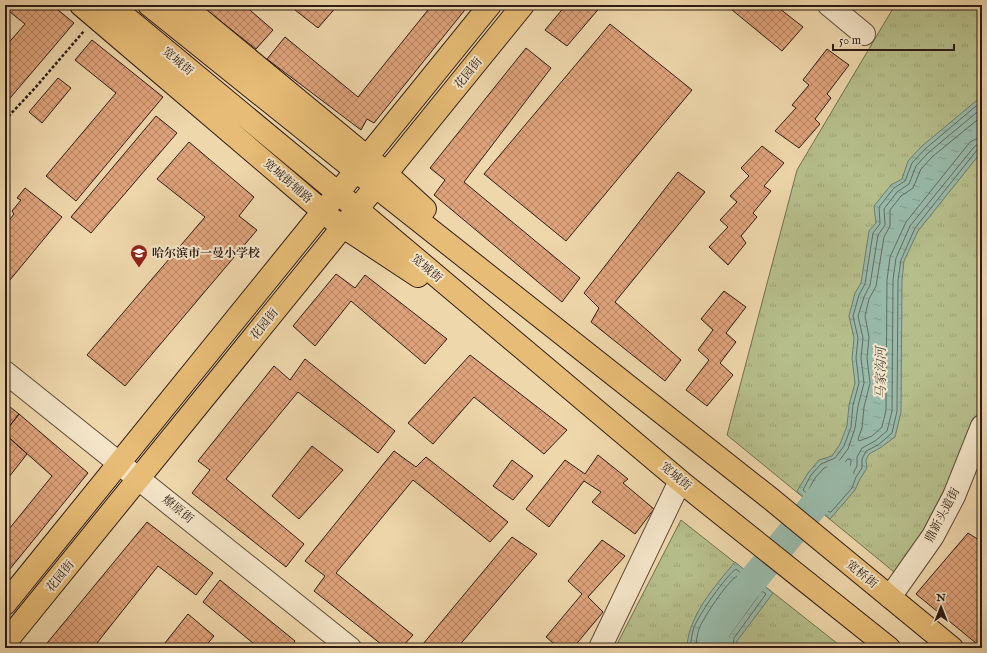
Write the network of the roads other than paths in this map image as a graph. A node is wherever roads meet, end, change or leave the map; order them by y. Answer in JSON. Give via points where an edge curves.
{"nodes":[{"id":1,"x":149,"y":5,"type":"edge"},
{"id":2,"x":183,"y":5,"type":"edge"},
{"id":3,"x":490,"y":5,"type":"edge"},
{"id":4,"x":523,"y":5,"type":"edge"},
{"id":5,"x":829,"y":5,"type":"edge"},
{"id":6,"x":96,"y":9,"type":"edge"},
{"id":7,"x":864,"y":34,"type":"dead end"},
{"id":8,"x":362,"y":164,"type":"junction"},
{"id":9,"x":381,"y":180,"type":"junction"},
{"id":10,"x":338,"y":193,"type":"junction"},
{"id":11,"x":357,"y":209,"type":"junction"},
{"id":12,"x":323,"y":211,"type":"junction"},
{"id":13,"x":343,"y":226,"type":"junction"},
{"id":14,"x":510,"y":338,"type":"junction"},
{"id":15,"x":5,"y":372,"type":"edge"},
{"id":16,"x":982,"y":426,"type":"edge"},
{"id":17,"x":120,"y":463,"type":"junction"},
{"id":18,"x":139,"y":478,"type":"junction"},
{"id":19,"x":680,"y":480,"type":"junction"},
{"id":20,"x":771,"y":499,"type":"joint"},
{"id":21,"x":890,"y":597,"type":"junction"},
{"id":22,"x":5,"y":604,"type":"edge"},
{"id":23,"x":5,"y":643,"type":"edge"},
{"id":24,"x":350,"y":648,"type":"edge"},
{"id":25,"x":600,"y":648,"type":"edge"},
{"id":26,"x":889,"y":648,"type":"edge"},
{"id":27,"x":952,"y":648,"type":"edge"}],
"edges":[{"from":1,"to":8,"type":"main road","name":"宽城街"},
{"from":2,"to":8,"type":"main road"},
{"from":3,"to":8,"type":"main road","name":"花园街"},
{"from":4,"to":9,"type":"main road","name":"花园街"},
{"from":5,"to":7,"type":"street"},
{"from":6,"to":10,"type":"main road","name":"宽城街"},
{"from":6,"to":12,"type":"main road","name":"宽城街辅路"},
{"from":8,"to":9,"type":"main road","name":"宽城街"},
{"from":8,"to":10,"type":"main road","name":"花园街"},
{"from":9,"to":11,"type":"main road","name":"花园街"},
{"from":9,"to":20,"type":"main road","name":"宽城街","via":[[536,314]]},
{"from":10,"to":11,"type":"main road","name":"宽城街"},
{"from":10,"to":12,"type":"main road","name":"花园街"},
{"from":11,"to":13,"type":"main road","name":"花园街"},
{"from":11,"to":14,"type":"main road","name":"宽城街"},
{"from":12,"to":13,"type":"main road","name":"宽城街辅路"},
{"from":12,"to":17,"type":"main road","name":"花园街"},
{"from":13,"to":14,"type":"main road","name":"宽城街辅路"},
{"from":13,"to":18,"type":"main road","name":"花园街"},
{"from":14,"to":19,"type":"main road","name":"宽城街"},
{"from":15,"to":17,"type":"street","name":"燎原街"},
{"from":16,"to":21,"type":"street","name":"鼎新头道街","via":[[954,496],[933,536]]},
{"from":17,"to":18,"type":"street","name":"燎原街"},
{"from":17,"to":22,"type":"main road","name":"花园街"},
{"from":18,"to":23,"type":"main road","name":"花园街"},
{"from":18,"to":24,"type":"street","name":"燎原街"},
{"from":19,"to":25,"type":"street"},
{"from":19,"to":26,"type":"main road","name":"宽城街"},
{"from":20,"to":21,"type":"main road","name":"宽桥街"},
{"from":21,"to":27,"type":"main road","name":"宽桥街"}]}
